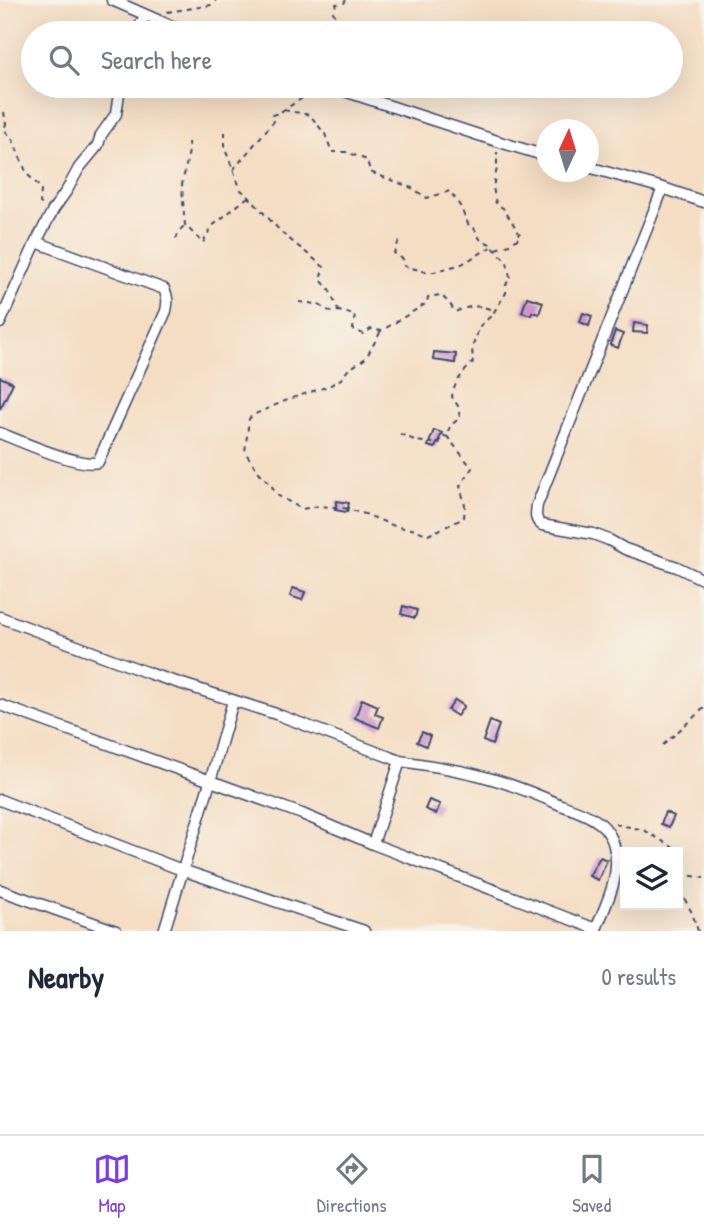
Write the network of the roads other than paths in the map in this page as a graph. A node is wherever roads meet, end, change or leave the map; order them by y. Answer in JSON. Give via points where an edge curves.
{"nodes":[{"id":1,"x":112,"y":0,"type":"edge"},
{"id":2,"x":145,"y":16,"type":"junction"},
{"id":3,"x":142,"y":21,"type":"edge"},
{"id":4,"x":157,"y":21,"type":"edge"},
{"id":5,"x":119,"y":98,"type":"edge"},
{"id":6,"x":365,"y":98,"type":"edge"},
{"id":7,"x":536,"y":153,"type":"edge"},
{"id":8,"x":599,"y":170,"type":"edge"},
{"id":9,"x":663,"y":188,"type":"junction"},
{"id":10,"x":704,"y":202,"type":"edge"},
{"id":11,"x":36,"y":242,"type":"junction"},
{"id":12,"x":0,"y":323,"type":"edge"},
{"id":13,"x":0,"y":433,"type":"edge"},
{"id":14,"x":704,"y":580,"type":"edge"},
{"id":15,"x":0,"y":617,"type":"edge"},
{"id":16,"x":233,"y":701,"type":"junction"},
{"id":17,"x":0,"y":705,"type":"edge"},
{"id":18,"x":400,"y":761,"type":"junction"},
{"id":19,"x":210,"y":782,"type":"junction"},
{"id":20,"x":0,"y":800,"type":"edge"},
{"id":21,"x":373,"y":844,"type":"junction"},
{"id":22,"x":182,"y":870,"type":"junction"},
{"id":23,"x":0,"y":890,"type":"edge"},
{"id":24,"x":598,"y":930,"type":"edge"},
{"id":25,"x":116,"y":931,"type":"edge"},
{"id":26,"x":164,"y":931,"type":"edge"},
{"id":27,"x":364,"y":931,"type":"edge"}],
"edges":[{"from":1,"to":2,"type":"street"},
{"from":2,"to":3,"type":"street"},
{"from":2,"to":4,"type":"street"},
{"from":5,"to":11,"type":"street","via":[[117,114]]},
{"from":6,"to":7,"type":"street"},
{"from":8,"to":9,"type":"street"},
{"from":9,"to":10,"type":"street"},
{"from":9,"to":14,"type":"street","via":[[536,516],[542,525],[593,534]]},
{"from":11,"to":12,"type":"street"},
{"from":11,"to":13,"type":"street","via":[[164,289],[168,302],[95,464]]},
{"from":15,"to":16,"type":"street"},
{"from":16,"to":18,"type":"street"},
{"from":16,"to":19,"type":"street"},
{"from":17,"to":19,"type":"street"},
{"from":18,"to":21,"type":"street"},
{"from":18,"to":24,"type":"street","via":[[461,771],[525,789],[606,829],[617,863]]},
{"from":19,"to":21,"type":"street"},
{"from":19,"to":22,"type":"street"},
{"from":20,"to":22,"type":"street"},
{"from":21,"to":24,"type":"street"},
{"from":22,"to":26,"type":"street"},
{"from":22,"to":27,"type":"street"},
{"from":23,"to":25,"type":"street"}]}
